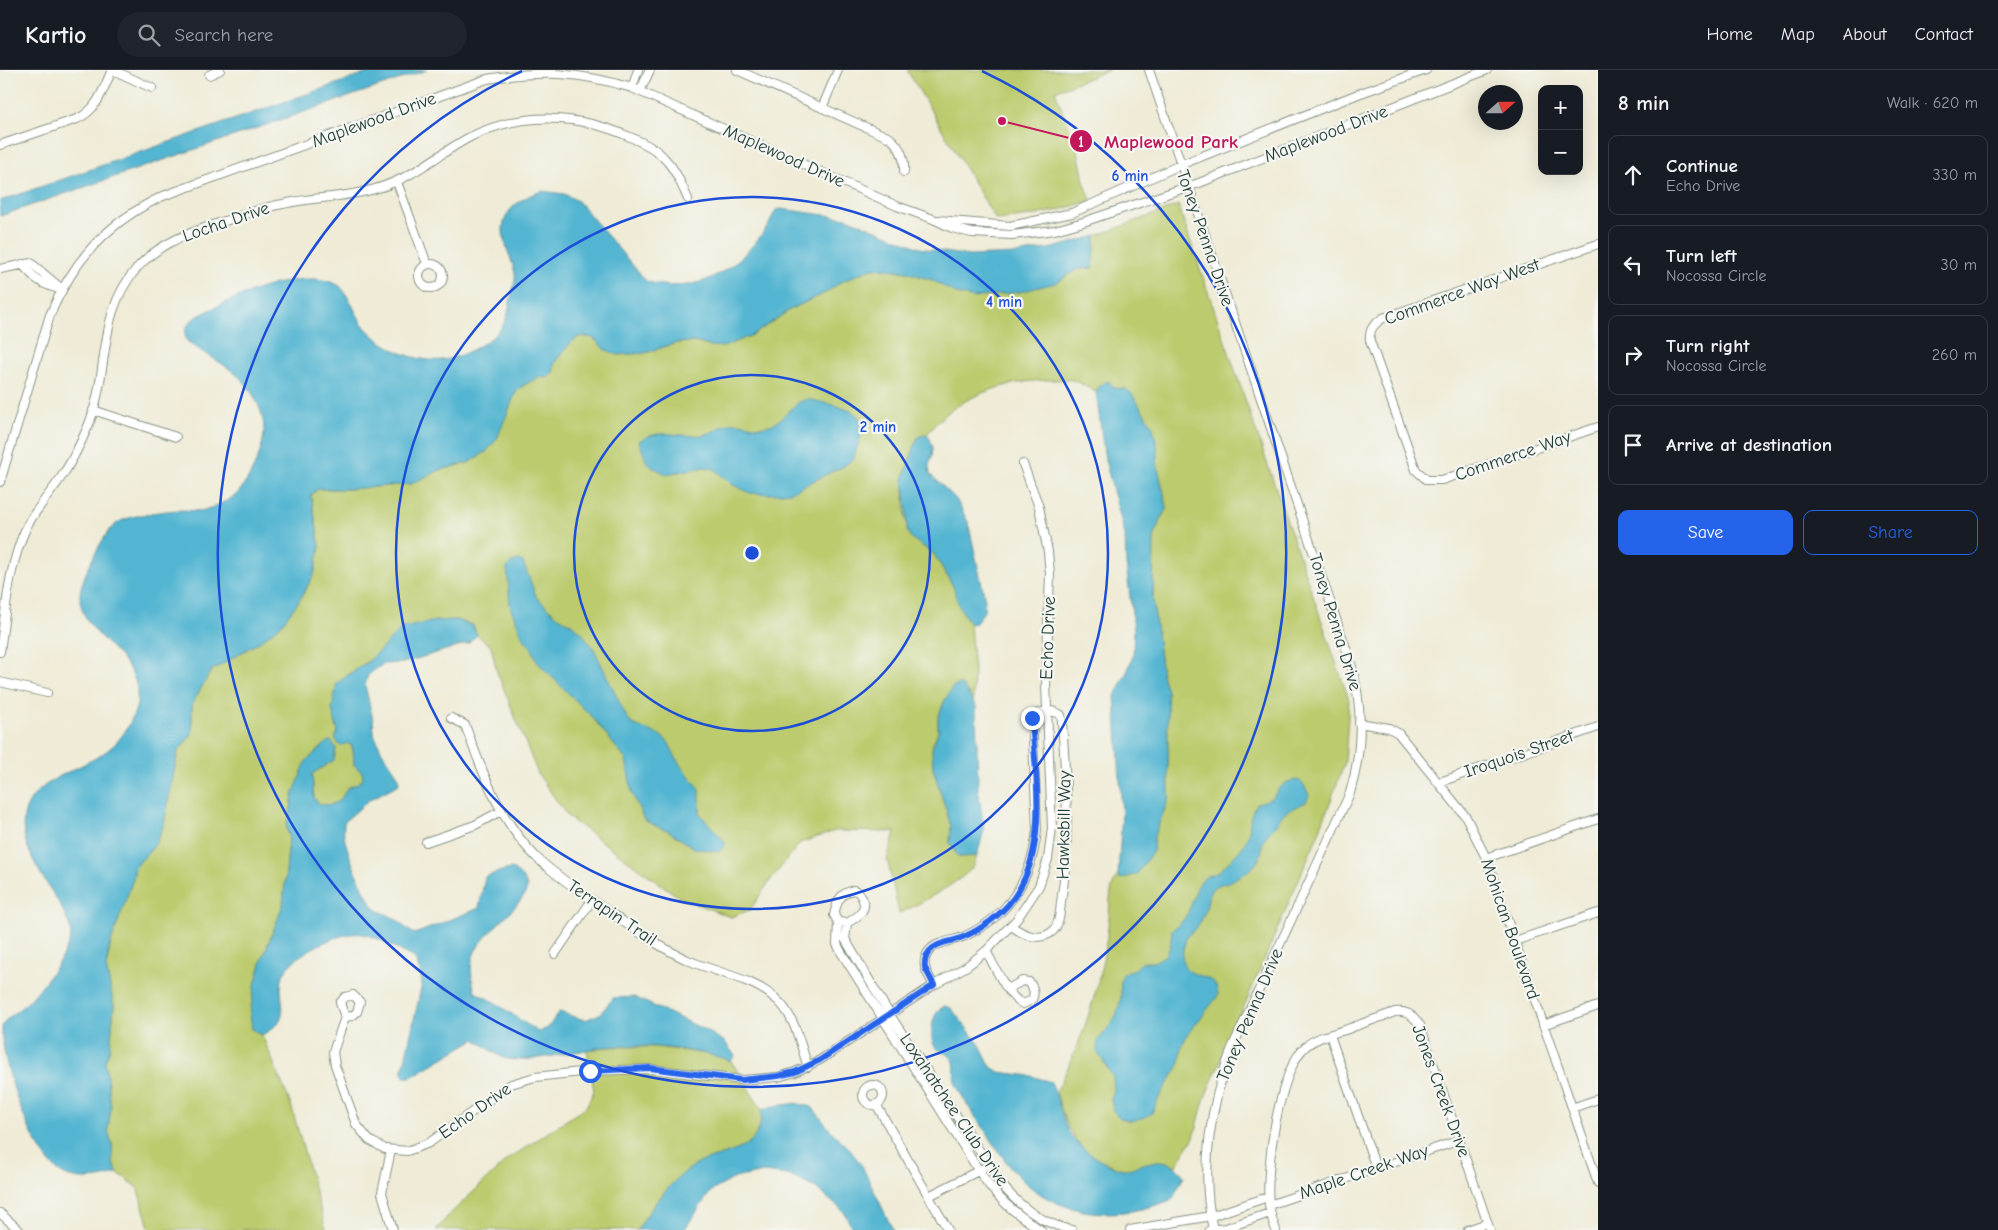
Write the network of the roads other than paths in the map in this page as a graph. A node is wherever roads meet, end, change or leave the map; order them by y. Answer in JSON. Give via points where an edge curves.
{"nodes":[{"id":1,"x":113,"y":70,"type":"edge"},
{"id":2,"x":220,"y":70,"type":"edge"},
{"id":3,"x":638,"y":70,"type":"edge"},
{"id":4,"x":650,"y":70,"type":"edge"},
{"id":5,"x":737,"y":70,"type":"edge"},
{"id":6,"x":838,"y":70,"type":"edge"},
{"id":7,"x":1149,"y":70,"type":"edge"},
{"id":8,"x":1426,"y":70,"type":"edge"},
{"id":9,"x":1487,"y":70,"type":"edge"},
{"id":10,"x":209,"y":74,"type":"dead end"},
{"id":11,"x":152,"y":88,"type":"dead end"},
{"id":12,"x":636,"y":89,"type":"junction"},
{"id":13,"x":822,"y":108,"type":"junction"},
{"id":14,"x":0,"y":145,"type":"edge"},
{"id":15,"x":1180,"y":165,"type":"junction"},
{"id":16,"x":904,"y":172,"type":"dead end"},
{"id":17,"x":397,"y":182,"type":"junction"},
{"id":18,"x":1188,"y":187,"type":"junction"},
{"id":19,"x":688,"y":199,"type":"dead end"},
{"id":20,"x":933,"y":219,"type":"junction"},
{"id":21,"x":1598,"y":244,"type":"edge"},
{"id":22,"x":427,"y":264,"type":"dead end"},
{"id":23,"x":0,"y":269,"type":"edge"},
{"id":24,"x":62,"y":289,"type":"junction"},
{"id":25,"x":93,"y":410,"type":"junction"},
{"id":26,"x":1598,"y":427,"type":"edge"},
{"id":27,"x":176,"y":437,"type":"dead end"},
{"id":28,"x":1023,"y":464,"type":"dead end"},
{"id":29,"x":1427,"y":480,"type":"joint"},
{"id":30,"x":0,"y":482,"type":"edge"},
{"id":31,"x":0,"y":652,"type":"edge"},
{"id":32,"x":0,"y":682,"type":"edge"},
{"id":33,"x":47,"y":693,"type":"dead end"},
{"id":34,"x":1047,"y":711,"type":"junction"},
{"id":35,"x":451,"y":718,"type":"dead end"},
{"id":36,"x":1359,"y":723,"type":"junction"},
{"id":37,"x":1598,"y":727,"type":"edge"},
{"id":38,"x":1440,"y":782,"type":"junction"},
{"id":39,"x":501,"y":811,"type":"junction"},
{"id":40,"x":1598,"y":820,"type":"edge"},
{"id":41,"x":426,"y":842,"type":"dead end"},
{"id":42,"x":1486,"y":858,"type":"junction"},
{"id":43,"x":592,"y":900,"type":"junction"},
{"id":44,"x":1598,"y":913,"type":"edge"},
{"id":45,"x":838,"y":922,"type":"junction"},
{"id":46,"x":847,"y":923,"type":"junction"},
{"id":47,"x":1011,"y":926,"type":"junction"},
{"id":48,"x":1515,"y":941,"type":"junction"},
{"id":49,"x":986,"y":951,"type":"junction"},
{"id":50,"x":554,"y":954,"type":"dead end"},
{"id":51,"x":934,"y":985,"type":"junction"},
{"id":52,"x":1008,"y":989,"type":"dead end"},
{"id":53,"x":1598,"y":1006,"type":"edge"},
{"id":54,"x":890,"y":1015,"type":"junction"},
{"id":55,"x":345,"y":1017,"type":"dead end"},
{"id":56,"x":883,"y":1020,"type":"junction"},
{"id":57,"x":1544,"y":1025,"type":"junction"},
{"id":58,"x":1330,"y":1035,"type":"junction"},
{"id":59,"x":808,"y":1066,"type":"junction"},
{"id":60,"x":1598,"y":1099,"type":"edge"},
{"id":61,"x":876,"y":1104,"type":"dead end"},
{"id":62,"x":1572,"y":1108,"type":"junction"},
{"id":63,"x":1460,"y":1140,"type":"junction"},
{"id":64,"x":391,"y":1150,"type":"junction"},
{"id":65,"x":989,"y":1166,"type":"junction"},
{"id":66,"x":1376,"y":1168,"type":"junction"},
{"id":67,"x":979,"y":1171,"type":"junction"},
{"id":68,"x":1598,"y":1184,"type":"edge"},
{"id":69,"x":929,"y":1196,"type":"junction"},
{"id":70,"x":1268,"y":1196,"type":"junction"},
{"id":71,"x":1270,"y":1209,"type":"junction"},
{"id":72,"x":0,"y":1213,"type":"edge"},
{"id":73,"x":1211,"y":1216,"type":"junction"},
{"id":74,"x":1489,"y":1227,"type":"edge"},
{"id":75,"x":20,"y":1230,"type":"edge"},
{"id":76,"x":393,"y":1230,"type":"edge"},
{"id":77,"x":948,"y":1230,"type":"edge"},
{"id":78,"x":1041,"y":1230,"type":"edge"},
{"id":79,"x":1072,"y":1230,"type":"edge"},
{"id":80,"x":1130,"y":1230,"type":"edge"},
{"id":81,"x":1212,"y":1230,"type":"edge"},
{"id":82,"x":1276,"y":1230,"type":"edge"},
{"id":83,"x":1468,"y":1230,"type":"edge"}],
"edges":[{"from":1,"to":11,"type":"street"},
{"from":1,"to":14,"type":"street","via":[[96,105],[88,113]]},
{"from":2,"to":10,"type":"street"},
{"from":3,"to":12,"type":"street"},
{"from":4,"to":12,"type":"street"},
{"from":5,"to":13,"type":"street"},
{"from":6,"to":13,"type":"street"},
{"from":7,"to":15,"type":"street","name":"Toney Penna Drive"},
{"from":8,"to":15,"type":"street","name":"Maplewood Drive"},
{"from":9,"to":18,"type":"street","name":"Maplewood Drive"},
{"from":12,"to":20,"type":"street","name":"Maplewood Drive","via":[[897,206]]},
{"from":12,"to":24,"type":"street","name":"Maplewood Drive","via":[[586,75],[549,70],[507,74],[477,83],[150,202],[99,239]]},
{"from":13,"to":16,"type":"street","via":[[894,142],[903,156]]},
{"from":15,"to":18,"type":"street","name":"Toney Penna Drive"},
{"from":15,"to":20,"type":"street","name":"Maplewood Drive","via":[[1072,213],[1043,220],[1010,226]]},
{"from":17,"to":19,"type":"street","name":"Locha Drive","via":[[488,130],[512,122],[570,119],[597,125],[657,151],[672,167]]},
{"from":17,"to":22,"type":"street"},
{"from":17,"to":25,"type":"street","name":"Locha Drive","via":[[355,195],[262,208],[186,234],[155,251],[130,276],[113,308]]},
{"from":18,"to":20,"type":"street","name":"Maplewood Drive","via":[[1080,223],[1036,232],[1012,235],[972,233]]},
{"from":18,"to":36,"type":"street","name":"Toney Penna Drive","via":[[1350,660],[1358,693]]},
{"from":21,"to":29,"type":"street","name":"Commerce Way West","via":[[1382,318],[1371,328],[1370,341],[1416,470]]},
{"from":23,"to":24,"type":"street","via":[[30,263]]},
{"from":24,"to":30,"type":"street","name":"Maplewood Drive","via":[[50,315]]},
{"from":25,"to":27,"type":"street"},
{"from":25,"to":31,"type":"street","name":"Locha Drive","via":[[81,443],[36,510],[21,541],[9,583]]},
{"from":26,"to":29,"type":"street","name":"Commerce Way","via":[[1442,480]]},
{"from":28,"to":34,"type":"street","name":"Echo Drive","via":[[1039,507],[1048,552]]},
{"from":32,"to":33,"type":"street"},
{"from":34,"to":47,"type":"street","name":"Echo Drive","via":[[1052,813],[1050,848],[1038,886]]},
{"from":34,"to":47,"type":"street","name":"Hawksbill Way","via":[[1057,712],[1062,721],[1067,807],[1065,881],[1057,925],[1052,932],[1032,937]]},
{"from":34,"to":51,"type":"street","via":[[1032,718],[1037,830],[1025,878],[1008,905],[988,923],[931,949],[925,958],[925,968]]},
{"from":35,"to":39,"type":"street","name":"Terrapin Trail","via":[[465,725],[484,777]]},
{"from":36,"to":38,"type":"street","name":"Mohican Boulevard","via":[[1389,728],[1398,733]]},
{"from":36,"to":73,"type":"street","name":"Toney Penna Drive","via":[[1358,758],[1345,806],[1232,1048],[1217,1091],[1207,1159]]},
{"from":37,"to":38,"type":"street","name":"Iroquois Street"},
{"from":38,"to":42,"type":"street","name":"Mohican Boulevard","via":[[1466,817]]},
{"from":39,"to":41,"type":"street","via":[[475,825]]},
{"from":39,"to":43,"type":"street","name":"Terrapin Trail","via":[[535,856]]},
{"from":40,"to":42,"type":"street"},
{"from":42,"to":48,"type":"street","name":"Mohican Boulevard"},
{"from":43,"to":50,"type":"street"},
{"from":43,"to":59,"type":"street","name":"Terrapin Trail","via":[[667,950],[768,992],[790,1016]]},
{"from":44,"to":48,"type":"street"},
{"from":45,"to":46,"type":"street"},
{"from":45,"to":46,"type":"street","via":[[834,915],[840,897],[853,890],[861,895],[863,910]]},
{"from":45,"to":56,"type":"street","via":[[841,952]]},
{"from":46,"to":54,"type":"street","via":[[845,939]]},
{"from":47,"to":49,"type":"street","name":"Echo Drive"},
{"from":48,"to":57,"type":"street","name":"Mohican Boulevard"},
{"from":49,"to":51,"type":"street","name":"Echo Drive"},
{"from":49,"to":52,"type":"street"},
{"from":51,"to":54,"type":"street","name":"Echo Drive"},
{"from":53,"to":57,"type":"street"},
{"from":54,"to":56,"type":"street","name":"Echo Drive"},
{"from":54,"to":65,"type":"street","name":"Loxahatchee Club Drive"},
{"from":55,"to":64,"type":"street","name":"Echo Drive","via":[[333,1052],[335,1065],[356,1124],[369,1140]]},
{"from":56,"to":59,"type":"street","name":"Echo Drive"},
{"from":56,"to":67,"type":"street","name":"Loxahatchee Club Drive"},
{"from":57,"to":62,"type":"street","name":"Mohican Boulevard"},
{"from":58,"to":63,"type":"street","name":"Jones Creek Drive","via":[[1395,1012],[1403,1011],[1416,1018]]},
{"from":58,"to":66,"type":"street"},
{"from":58,"to":70,"type":"street","name":"Jones Creek Drive","via":[[1304,1048],[1284,1088],[1273,1134]]},
{"from":59,"to":64,"type":"street","name":"Echo Drive","via":[[778,1076],[742,1080],[650,1068],[535,1077],[511,1084],[429,1143],[407,1151]]},
{"from":60,"to":62,"type":"street"},
{"from":61,"to":69,"type":"street"},
{"from":62,"to":68,"type":"street","name":"Mohican Boulevard"},
{"from":63,"to":66,"type":"street","name":"Maple Creek Way"},
{"from":63,"to":74,"type":"street","name":"Jones Creek Drive"},
{"from":64,"to":76,"type":"street","via":[[382,1193]]},
{"from":65,"to":67,"type":"street"},
{"from":65,"to":79,"type":"street","name":"Loxahatchee Club Drive","via":[[1023,1207],[1042,1219]]},
{"from":66,"to":71,"type":"street","name":"Maple Creek Way"},
{"from":67,"to":69,"type":"street"},
{"from":67,"to":78,"type":"street","name":"Loxahatchee Club Drive","via":[[994,1193],[1014,1212]]},
{"from":69,"to":77,"type":"street"},
{"from":70,"to":71,"type":"street","name":"Jones Creek Drive"},
{"from":70,"to":73,"type":"street"},
{"from":71,"to":81,"type":"street","name":"Maple Creek Way","via":[[1226,1228]]},
{"from":71,"to":82,"type":"street","name":"Jones Creek Drive"},
{"from":72,"to":75,"type":"street"},
{"from":73,"to":80,"type":"street"},
{"from":73,"to":81,"type":"street","name":"Toney Penna Drive"},
{"from":74,"to":83,"type":"street"}]}
